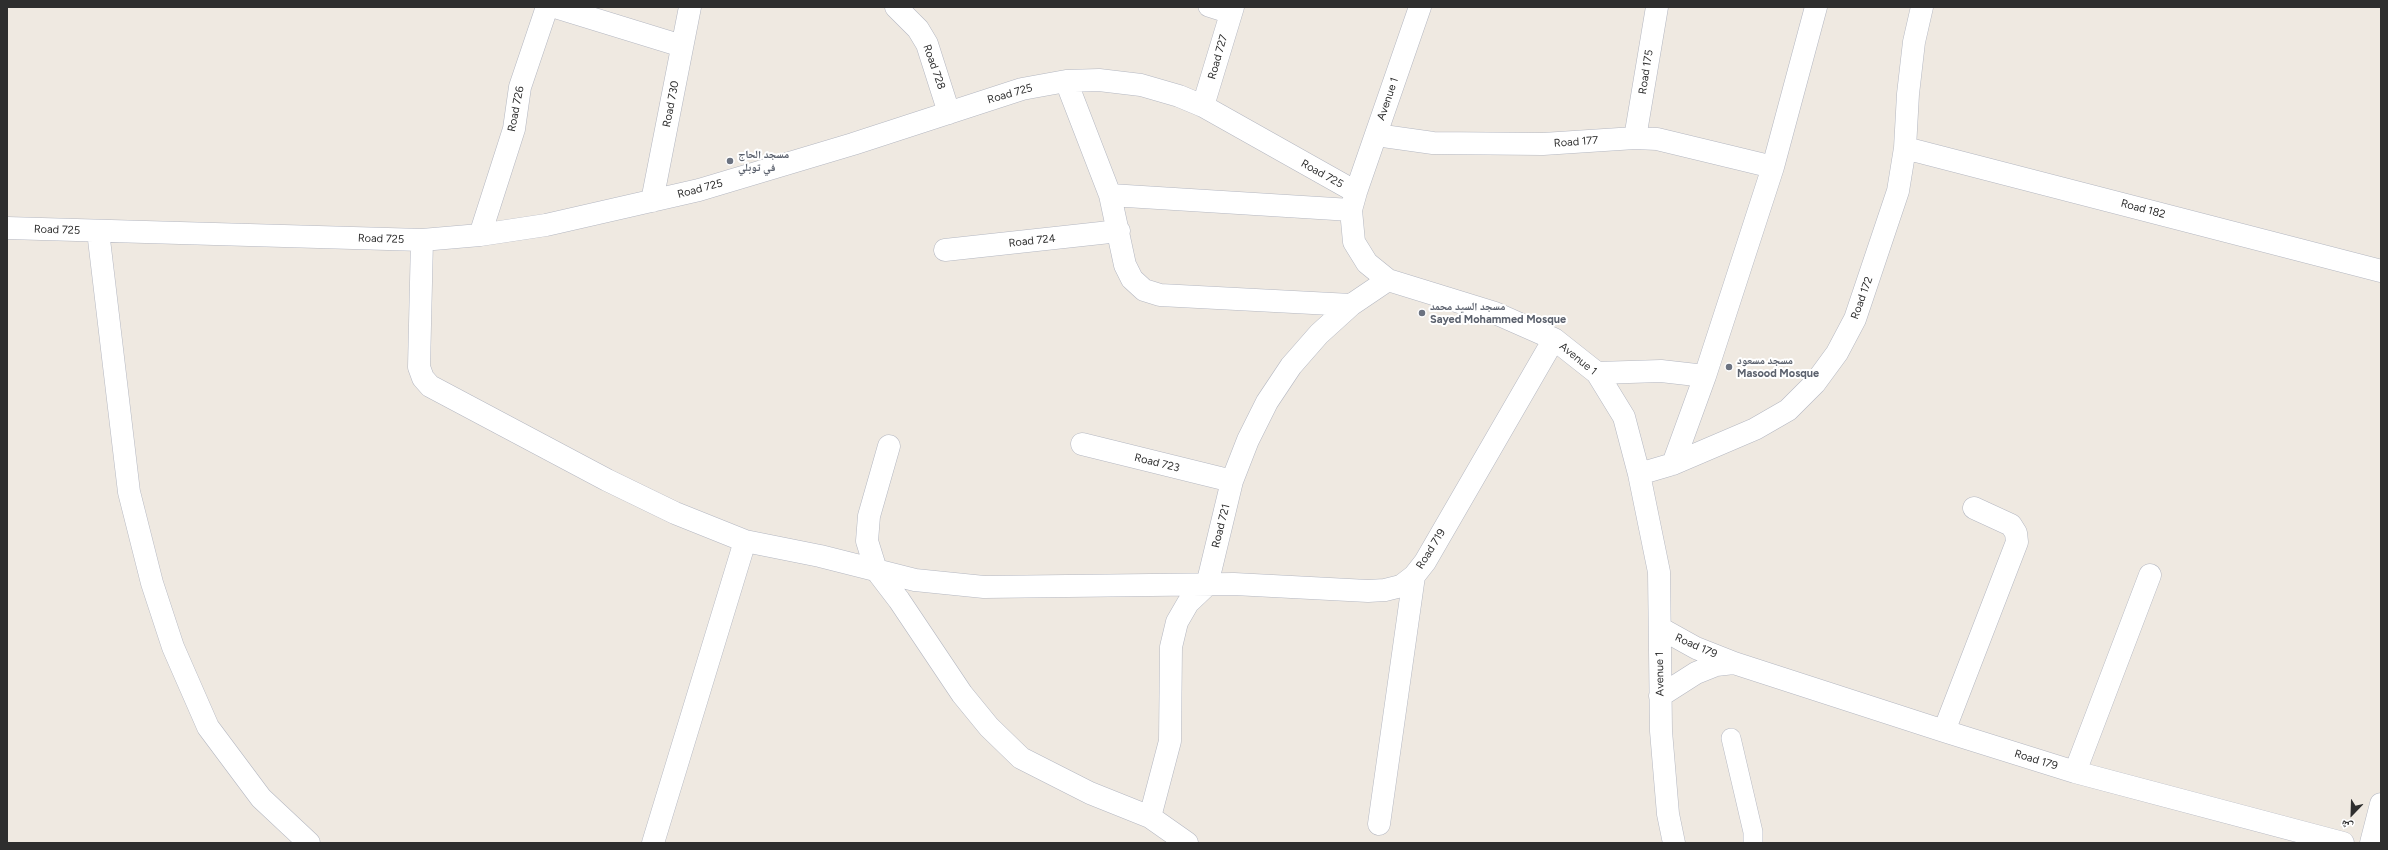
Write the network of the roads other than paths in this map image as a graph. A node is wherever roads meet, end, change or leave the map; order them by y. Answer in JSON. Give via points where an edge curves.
{"nodes":[{"id":1,"x":547,"y":7,"type":"edge"},
{"id":2,"x":555,"y":7,"type":"edge"},
{"id":3,"x":690,"y":7,"type":"edge"},
{"id":4,"x":896,"y":7,"type":"edge"},
{"id":5,"x":1208,"y":7,"type":"edge"},
{"id":6,"x":1420,"y":7,"type":"edge"},
{"id":7,"x":1657,"y":7,"type":"edge"},
{"id":8,"x":1816,"y":7,"type":"edge"},
{"id":9,"x":1922,"y":7,"type":"edge"},
{"id":10,"x":1232,"y":11,"type":"edge"},
{"id":11,"x":682,"y":46,"type":"junction"},
{"id":12,"x":1066,"y":81,"type":"junction"},
{"id":13,"x":1203,"y":106,"type":"junction"},
{"id":14,"x":949,"y":113,"type":"junction"},
{"id":15,"x":1376,"y":135,"type":"junction"},
{"id":16,"x":1635,"y":138,"type":"junction"},
{"id":17,"x":1905,"y":148,"type":"junction"},
{"id":18,"x":1773,"y":167,"type":"junction"},
{"id":19,"x":1110,"y":195,"type":"junction"},
{"id":20,"x":652,"y":201,"type":"junction"},
{"id":21,"x":1354,"y":201,"type":"junction"},
{"id":22,"x":7,"y":228,"type":"edge"},
{"id":23,"x":98,"y":231,"type":"junction"},
{"id":24,"x":1119,"y":231,"type":"junction"},
{"id":25,"x":480,"y":235,"type":"junction"},
{"id":26,"x":422,"y":240,"type":"junction"},
{"id":27,"x":945,"y":250,"type":"dead end"},
{"id":28,"x":2381,"y":271,"type":"edge"},
{"id":29,"x":1388,"y":280,"type":"junction"},
{"id":30,"x":1351,"y":304,"type":"junction"},
{"id":31,"x":1554,"y":340,"type":"junction"},
{"id":32,"x":1597,"y":374,"type":"junction"},
{"id":33,"x":1705,"y":376,"type":"junction"},
{"id":34,"x":1082,"y":444,"type":"dead end"},
{"id":35,"x":889,"y":446,"type":"dead end"},
{"id":36,"x":1673,"y":464,"type":"junction"},
{"id":37,"x":1639,"y":474,"type":"junction"},
{"id":38,"x":1232,"y":481,"type":"junction"},
{"id":39,"x":1974,"y":508,"type":"dead end"},
{"id":40,"x":745,"y":541,"type":"junction"},
{"id":41,"x":876,"y":570,"type":"junction"},
{"id":42,"x":2150,"y":575,"type":"dead end"},
{"id":43,"x":1414,"y":576,"type":"junction"},
{"id":44,"x":1207,"y":585,"type":"junction"},
{"id":45,"x":1660,"y":628,"type":"junction"},
{"id":46,"x":1734,"y":662,"type":"junction"},
{"id":47,"x":1660,"y":696,"type":"junction"},
{"id":48,"x":1944,"y":731,"type":"junction"},
{"id":49,"x":1731,"y":738,"type":"dead end"},
{"id":50,"x":2075,"y":772,"type":"junction"},
{"id":51,"x":2381,"y":804,"type":"edge"},
{"id":52,"x":1150,"y":817,"type":"junction"},
{"id":53,"x":1379,"y":824,"type":"dead end"},
{"id":54,"x":309,"y":843,"type":"edge"},
{"id":55,"x":654,"y":843,"type":"edge"},
{"id":56,"x":1187,"y":843,"type":"edge"},
{"id":57,"x":1674,"y":843,"type":"edge"},
{"id":58,"x":1753,"y":843,"type":"edge"},
{"id":59,"x":2343,"y":843,"type":"edge"},
{"id":60,"x":2371,"y":843,"type":"edge"}],
"edges":[{"from":1,"to":25,"type":"street","name":"Road 726","via":[[520,87],[514,129]]},
{"from":2,"to":11,"type":"street"},
{"from":3,"to":11,"type":"street","name":"Road 730"},
{"from":4,"to":14,"type":"street","name":"Road 728","via":[[918,29],[928,44]]},
{"from":5,"to":10,"type":"lane"},
{"from":6,"to":15,"type":"street","name":"Avenue 1"},
{"from":7,"to":16,"type":"street","name":"Road 175"},
{"from":8,"to":18,"type":"street"},
{"from":9,"to":17,"type":"street","name":"Road 172","via":[[1914,42]]},
{"from":10,"to":13,"type":"street","name":"Road 727"},
{"from":11,"to":20,"type":"street","name":"Road 730"},
{"from":12,"to":13,"type":"street","name":"Road 725","via":[[1099,80],[1141,85]]},
{"from":12,"to":14,"type":"street","name":"Road 725","via":[[1022,89]]},
{"from":12,"to":19,"type":"street"},
{"from":13,"to":21,"type":"street","name":"Road 725"},
{"from":14,"to":20,"type":"street","name":"Road 725","via":[[699,190]]},
{"from":15,"to":16,"type":"street","name":"Road 177","via":[[1433,143],[1488,144],[1543,144]]},
{"from":15,"to":21,"type":"street","name":"Avenue 1"},
{"from":16,"to":18,"type":"street","name":"Road 177","via":[[1679,143]]},
{"from":17,"to":28,"type":"street","name":"Road 182"},
{"from":17,"to":36,"type":"street","name":"Road 172","via":[[1898,191],[1855,319],[1837,353],[1815,383],[1788,410],[1755,429]]},
{"from":18,"to":33,"type":"street"},
{"from":19,"to":21,"type":"street"},
{"from":19,"to":24,"type":"street"},
{"from":20,"to":25,"type":"street","name":"Road 725","via":[[546,225]]},
{"from":21,"to":29,"type":"street","name":"Avenue 1","via":[[1354,242],[1367,263]]},
{"from":22,"to":23,"type":"street","name":"Road 725"},
{"from":23,"to":26,"type":"street","name":"Road 725"},
{"from":23,"to":54,"type":"street","via":[[129,492],[152,583],[173,647],[208,727],[261,798]]},
{"from":24,"to":27,"type":"street","name":"Road 724"},
{"from":24,"to":30,"type":"street","via":[[1125,265],[1132,279],[1144,290],[1160,295]]},
{"from":25,"to":26,"type":"street","name":"Road 725"},
{"from":26,"to":40,"type":"street","name":"Road 719","via":[[419,367],[423,378],[430,386],[607,480],[675,513]]},
{"from":29,"to":30,"type":"street","name":"Road 721"},
{"from":29,"to":31,"type":"street","name":"Avenue 1","via":[[1495,313]]},
{"from":30,"to":38,"type":"street","name":"Road 721","via":[[1319,334],[1291,366],[1267,402]]},
{"from":31,"to":32,"type":"street","name":"Avenue 1"},
{"from":31,"to":43,"type":"street","name":"Road 719","via":[[1425,562]]},
{"from":32,"to":33,"type":"street","via":[[1661,371]]},
{"from":32,"to":37,"type":"street","name":"Avenue 1","via":[[1624,416]]},
{"from":33,"to":36,"type":"street"},
{"from":34,"to":38,"type":"street","name":"Road 723"},
{"from":35,"to":41,"type":"street","via":[[868,516],[867,541]]},
{"from":36,"to":37,"type":"street","name":"Road 172"},
{"from":37,"to":45,"type":"street","name":"Avenue 1","via":[[1659,572]]},
{"from":38,"to":44,"type":"street","name":"Road 721"},
{"from":39,"to":48,"type":"street","via":[[2011,525],[2016,533],[2017,542]]},
{"from":40,"to":41,"type":"street","name":"Road 719"},
{"from":40,"to":55,"type":"street"},
{"from":41,"to":44,"type":"street","name":"Road 719","via":[[915,580],[984,587]]},
{"from":41,"to":52,"type":"street","via":[[962,694],[989,727],[1022,758],[1090,793]]},
{"from":42,"to":50,"type":"street"},
{"from":43,"to":44,"type":"street","name":"Road 719","via":[[1401,586],[1385,590],[1258,584]]},
{"from":43,"to":53,"type":"street"},
{"from":44,"to":52,"type":"street","via":[[1188,603],[1177,622],[1171,646],[1170,741]]},
{"from":45,"to":46,"type":"street","name":"Road 179","via":[[1696,648]]},
{"from":45,"to":47,"type":"street","name":"Avenue 1"},
{"from":46,"to":47,"type":"street","name":"Road 179","via":[[1716,665],[1696,673]]},
{"from":46,"to":48,"type":"street","name":"Road 179"},
{"from":47,"to":57,"type":"street","name":"Avenue 1","via":[[1668,814]]},
{"from":48,"to":50,"type":"street","name":"Road 179"},
{"from":49,"to":58,"type":"lane","via":[[1753,832]]},
{"from":50,"to":59,"type":"street","name":"Road 179"},
{"from":51,"to":60,"type":"street"},
{"from":52,"to":56,"type":"street"}]}
